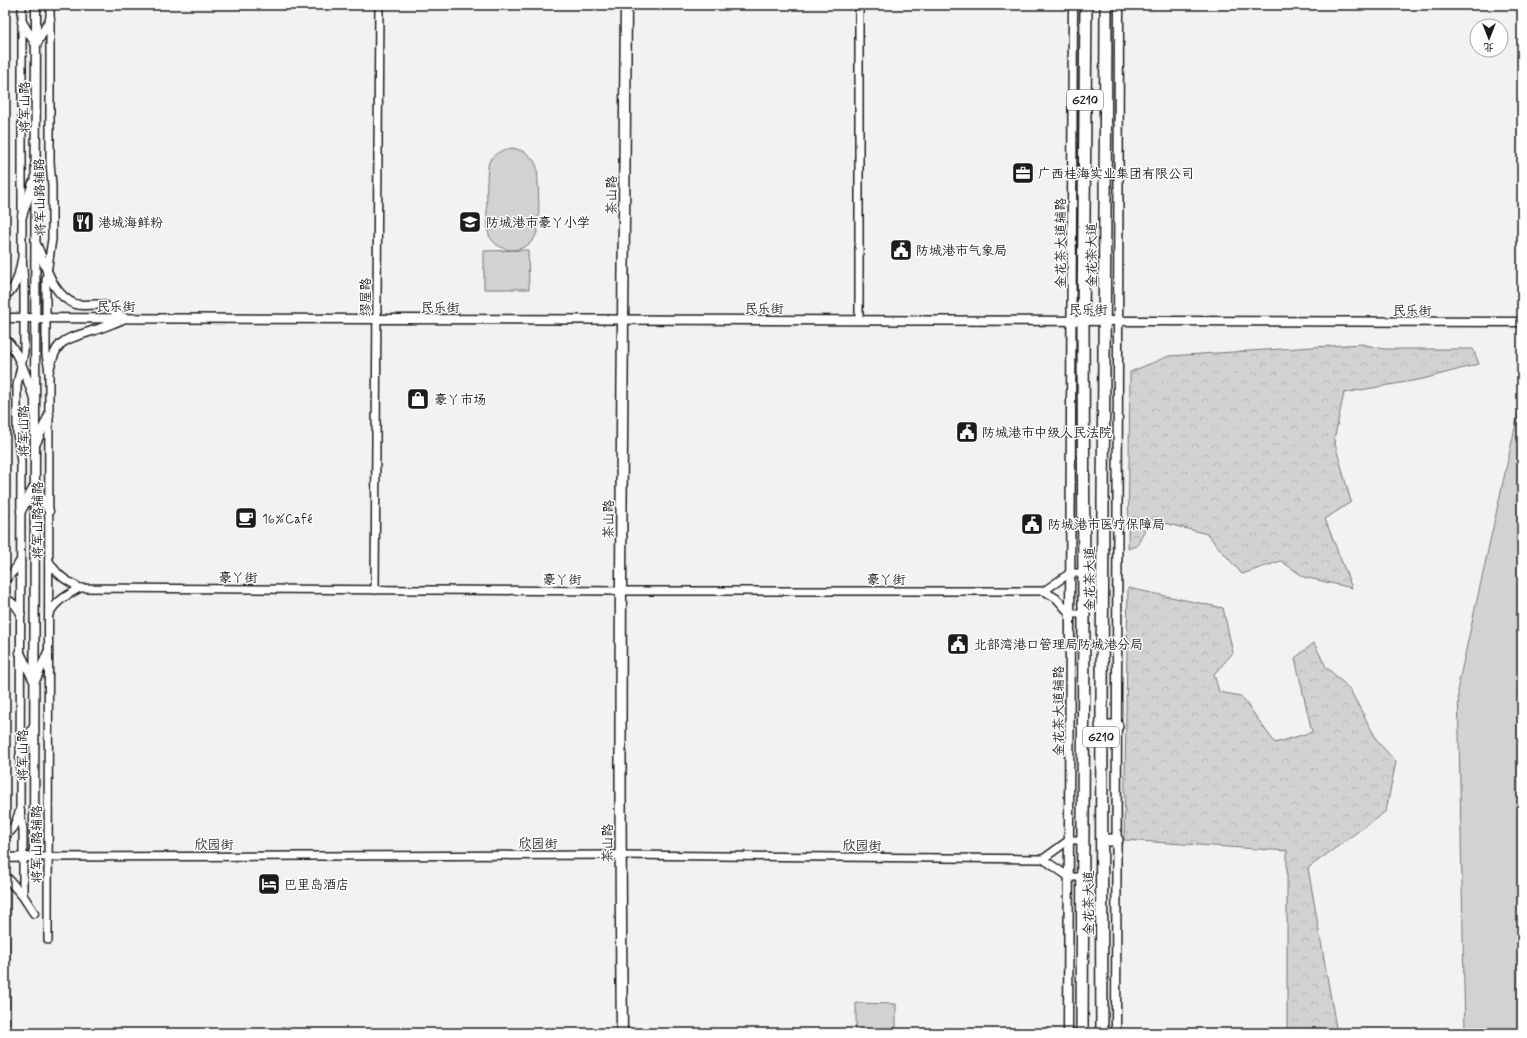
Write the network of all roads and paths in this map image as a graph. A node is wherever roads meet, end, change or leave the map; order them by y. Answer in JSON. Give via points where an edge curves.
{"nodes":[{"id":1,"x":22,"y":5,"type":"edge"},
{"id":2,"x":36,"y":5,"type":"edge"},
{"id":3,"x":50,"y":5,"type":"edge"},
{"id":4,"x":378,"y":5,"type":"edge"},
{"id":5,"x":626,"y":5,"type":"edge"},
{"id":6,"x":859,"y":5,"type":"edge"},
{"id":7,"x":1073,"y":5,"type":"edge"},
{"id":8,"x":1086,"y":5,"type":"edge"},
{"id":9,"x":1106,"y":5,"type":"edge"},
{"id":10,"x":1119,"y":5,"type":"edge"},
{"id":11,"x":50,"y":19,"type":"junction"},
{"id":12,"x":22,"y":22,"type":"junction"},
{"id":13,"x":36,"y":45,"type":"junction"},
{"id":14,"x":36,"y":176,"type":"junction"},
{"id":15,"x":22,"y":216,"type":"junction"},
{"id":16,"x":36,"y":242,"type":"junction"},
{"id":17,"x":22,"y":260,"type":"junction"},
{"id":18,"x":48,"y":271,"type":"junction"},
{"id":19,"x":5,"y":296,"type":"edge"},
{"id":20,"x":5,"y":318,"type":"edge"},
{"id":21,"x":24,"y":318,"type":"junction"},
{"id":22,"x":35,"y":318,"type":"junction"},
{"id":23,"x":46,"y":318,"type":"junction"},
{"id":24,"x":125,"y":318,"type":"junction"},
{"id":25,"x":377,"y":319,"type":"junction"},
{"id":26,"x":623,"y":320,"type":"junction"},
{"id":27,"x":859,"y":320,"type":"junction"},
{"id":28,"x":1071,"y":321,"type":"junction"},
{"id":29,"x":1083,"y":321,"type":"junction"},
{"id":30,"x":1105,"y":321,"type":"junction"},
{"id":31,"x":1118,"y":321,"type":"junction"},
{"id":32,"x":1522,"y":322,"type":"edge"},
{"id":33,"x":5,"y":339,"type":"edge"},
{"id":34,"x":21,"y":366,"type":"junction"},
{"id":35,"x":49,"y":370,"type":"junction"},
{"id":36,"x":35,"y":399,"type":"junction"},
{"id":37,"x":49,"y":415,"type":"junction"},
{"id":38,"x":35,"y":446,"type":"junction"},
{"id":39,"x":35,"y":486,"type":"junction"},
{"id":40,"x":21,"y":511,"type":"junction"},
{"id":41,"x":49,"y":511,"type":"junction"},
{"id":42,"x":21,"y":559,"type":"junction"},
{"id":43,"x":49,"y":561,"type":"junction"},
{"id":44,"x":1070,"y":573,"type":"junction"},
{"id":45,"x":1084,"y":573,"type":"junction"},
{"id":46,"x":1103,"y":573,"type":"junction"},
{"id":47,"x":1118,"y":574,"type":"junction"},
{"id":48,"x":5,"y":580,"type":"edge"},
{"id":49,"x":80,"y":588,"type":"junction"},
{"id":50,"x":375,"y":590,"type":"junction"},
{"id":51,"x":621,"y":591,"type":"junction"},
{"id":52,"x":1044,"y":591,"type":"junction"},
{"id":53,"x":5,"y":597,"type":"edge"},
{"id":54,"x":20,"y":614,"type":"junction"},
{"id":55,"x":1070,"y":614,"type":"junction"},
{"id":56,"x":1084,"y":614,"type":"junction"},
{"id":57,"x":48,"y":615,"type":"junction"},
{"id":58,"x":48,"y":652,"type":"junction"},
{"id":59,"x":20,"y":653,"type":"junction"},
{"id":60,"x":34,"y":681,"type":"junction"},
{"id":61,"x":34,"y":726,"type":"junction"},
{"id":62,"x":1101,"y":726,"type":"junction"},
{"id":63,"x":1117,"y":726,"type":"junction"},
{"id":64,"x":20,"y":757,"type":"junction"},
{"id":65,"x":20,"y":811,"type":"junction"},
{"id":66,"x":5,"y":835,"type":"edge"},
{"id":67,"x":1069,"y":840,"type":"junction"},
{"id":68,"x":1082,"y":840,"type":"junction"},
{"id":69,"x":1102,"y":840,"type":"junction"},
{"id":70,"x":1117,"y":840,"type":"junction"},
{"id":71,"x":620,"y":855,"type":"junction"},
{"id":72,"x":5,"y":858,"type":"edge"},
{"id":73,"x":23,"y":858,"type":"junction"},
{"id":74,"x":34,"y":858,"type":"junction"},
{"id":75,"x":48,"y":858,"type":"junction"},
{"id":76,"x":1043,"y":859,"type":"junction"},
{"id":77,"x":1069,"y":877,"type":"junction"},
{"id":78,"x":1082,"y":877,"type":"junction"},
{"id":79,"x":5,"y":878,"type":"edge"},
{"id":80,"x":22,"y":896,"type":"junction"},
{"id":81,"x":34,"y":913,"type":"dead end"},
{"id":82,"x":48,"y":940,"type":"dead end"},
{"id":83,"x":1082,"y":1017,"type":"junction"},
{"id":84,"x":1103,"y":1030,"type":"edge"},
{"id":85,"x":622,"y":1033,"type":"edge"},
{"id":86,"x":1068,"y":1033,"type":"edge"},
{"id":87,"x":1079,"y":1033,"type":"edge"},
{"id":88,"x":1082,"y":1033,"type":"edge"},
{"id":89,"x":1116,"y":1033,"type":"edge"}],
"edges":[{"from":1,"to":12,"type":"street","name":"将军山路辅路"},
{"from":2,"to":13,"type":"street","name":"将军山路"},
{"from":3,"to":11,"type":"street","name":"将军山路辅路"},
{"from":4,"to":25,"type":"street","name":"缪屋路"},
{"from":5,"to":26,"type":"main road","name":"茶山路"},
{"from":6,"to":27,"type":"street"},
{"from":7,"to":28,"type":"street","name":"金花茶大道辅路"},
{"from":8,"to":29,"type":"highway","name":"金花茶大道","number":"G210"},
{"from":9,"to":30,"type":"highway","name":"金花茶大道","number":"G210"},
{"from":10,"to":31,"type":"street"},
{"from":11,"to":13,"type":"street"},
{"from":11,"to":18,"type":"street","name":"将军山路辅路","via":[[52,232]]},
{"from":12,"to":13,"type":"street"},
{"from":12,"to":15,"type":"street","name":"将军山路辅路"},
{"from":13,"to":14,"type":"street","name":"将军山路"},
{"from":14,"to":15,"type":"street"},
{"from":14,"to":16,"type":"street","name":"将军山路"},
{"from":15,"to":17,"type":"street","name":"将军山路辅路"},
{"from":16,"to":18,"type":"street"},
{"from":16,"to":22,"type":"street","name":"将军山路"},
{"from":17,"to":19,"type":"street","via":[[17,283]]},
{"from":17,"to":21,"type":"street","name":"将军山路辅路"},
{"from":18,"to":23,"type":"street","name":"将军山路辅路"},
{"from":18,"to":24,"type":"street","via":[[58,292],[64,298],[76,304],[103,305]]},
{"from":20,"to":21,"type":"street","name":"民乐街"},
{"from":21,"to":22,"type":"street","name":"民乐街"},
{"from":21,"to":34,"type":"street","name":"将军山路辅路","via":[[24,352]]},
{"from":22,"to":23,"type":"street","name":"民乐街"},
{"from":22,"to":36,"type":"street","name":"将军山路"},
{"from":23,"to":24,"type":"street","name":"民乐街"},
{"from":23,"to":35,"type":"street","name":"将军山路辅路","via":[[46,355]]},
{"from":24,"to":25,"type":"street","name":"民乐街"},
{"from":24,"to":35,"type":"street","via":[[96,330],[69,337],[59,345],[52,356]]},
{"from":25,"to":26,"type":"street","name":"民乐街"},
{"from":25,"to":50,"type":"street","name":"缪屋路"},
{"from":26,"to":27,"type":"street","name":"民乐街"},
{"from":26,"to":51,"type":"main road","name":"茶山路"},
{"from":27,"to":28,"type":"street","name":"民乐街"},
{"from":28,"to":29,"type":"street","name":"民乐街"},
{"from":28,"to":44,"type":"street","name":"金花茶大道辅路"},
{"from":29,"to":30,"type":"street","name":"民乐街"},
{"from":29,"to":45,"type":"highway","name":"金花茶大道","number":"G210"},
{"from":30,"to":31,"type":"street","name":"民乐街"},
{"from":30,"to":46,"type":"highway","name":"金花茶大道","number":"G210"},
{"from":31,"to":32,"type":"street","name":"民乐街"},
{"from":31,"to":47,"type":"street"},
{"from":33,"to":34,"type":"street"},
{"from":34,"to":36,"type":"street"},
{"from":34,"to":40,"type":"street","name":"将军山路辅路","via":[[17,385]]},
{"from":35,"to":37,"type":"street","name":"将军山路辅路"},
{"from":36,"to":38,"type":"street","name":"将军山路"},
{"from":37,"to":38,"type":"street"},
{"from":37,"to":41,"type":"street","name":"将军山路辅路"},
{"from":38,"to":39,"type":"street","name":"将军山路"},
{"from":39,"to":40,"type":"street"},
{"from":39,"to":41,"type":"street"},
{"from":39,"to":60,"type":"street","name":"将军山路"},
{"from":40,"to":42,"type":"street","name":"将军山路辅路"},
{"from":41,"to":43,"type":"street","name":"将军山路辅路"},
{"from":42,"to":48,"type":"street"},
{"from":42,"to":54,"type":"street","name":"将军山路辅路"},
{"from":43,"to":49,"type":"street","name":"豪丫街","via":[[55,572],[64,580]]},
{"from":43,"to":57,"type":"street","name":"将军山路辅路"},
{"from":44,"to":45,"type":"street"},
{"from":44,"to":52,"type":"street"},
{"from":44,"to":55,"type":"street","name":"金花茶大道辅路"},
{"from":45,"to":56,"type":"highway","name":"金花茶大道","number":"G210"},
{"from":46,"to":47,"type":"street"},
{"from":46,"to":62,"type":"highway","name":"金花茶大道","number":"G210"},
{"from":47,"to":63,"type":"street"},
{"from":49,"to":50,"type":"street","name":"豪丫街"},
{"from":49,"to":57,"type":"street","name":"豪丫街","via":[[62,598]]},
{"from":50,"to":51,"type":"street","name":"豪丫街"},
{"from":51,"to":52,"type":"street","name":"豪丫街"},
{"from":51,"to":71,"type":"main road","name":"茶山路"},
{"from":52,"to":55,"type":"street","via":[[1056,598]]},
{"from":53,"to":54,"type":"street","via":[[15,605]]},
{"from":54,"to":59,"type":"street","name":"将军山路辅路"},
{"from":55,"to":56,"type":"street"},
{"from":55,"to":67,"type":"street","name":"金花茶大道辅路"},
{"from":56,"to":68,"type":"highway","name":"金花茶大道","number":"G210"},
{"from":57,"to":58,"type":"street","name":"将军山路辅路"},
{"from":58,"to":60,"type":"street"},
{"from":58,"to":75,"type":"street","name":"将军山路辅路"},
{"from":59,"to":60,"type":"street"},
{"from":59,"to":64,"type":"street","name":"将军山路辅路"},
{"from":60,"to":61,"type":"street","name":"将军山路"},
{"from":61,"to":64,"type":"street"},
{"from":61,"to":74,"type":"street","name":"将军山路"},
{"from":62,"to":63,"type":"highway"},
{"from":62,"to":69,"type":"highway","name":"金花茶大道","number":"G210"},
{"from":63,"to":70,"type":"street"},
{"from":64,"to":65,"type":"street","name":"将军山路辅路"},
{"from":65,"to":66,"type":"street","via":[[16,824]]},
{"from":65,"to":73,"type":"street","name":"将军山路辅路"},
{"from":67,"to":68,"type":"street"},
{"from":67,"to":76,"type":"street"},
{"from":67,"to":77,"type":"street","name":"金花茶大道辅路"},
{"from":68,"to":78,"type":"highway","name":"金花茶大道","number":"G210"},
{"from":69,"to":70,"type":"highway"},
{"from":69,"to":84,"type":"highway","name":"金花茶大道","number":"G210"},
{"from":70,"to":89,"type":"street"},
{"from":71,"to":75,"type":"street","name":"欣园街"},
{"from":71,"to":76,"type":"street","name":"欣园街"},
{"from":71,"to":85,"type":"main road","name":"茶山路"},
{"from":72,"to":73,"type":"street"},
{"from":73,"to":74,"type":"street"},
{"from":73,"to":80,"type":"street","name":"将军山路辅路"},
{"from":74,"to":75,"type":"street","name":"欣园街"},
{"from":75,"to":82,"type":"street","name":"将军山路辅路"},
{"from":76,"to":77,"type":"street"},
{"from":77,"to":78,"type":"street"},
{"from":77,"to":86,"type":"street","name":"金花茶大道辅路"},
{"from":78,"to":83,"type":"highway","name":"金花茶大道","number":"G210"},
{"from":79,"to":80,"type":"street"},
{"from":80,"to":81,"type":"street"},
{"from":83,"to":87,"type":"highway"},
{"from":83,"to":88,"type":"highway","name":"金花茶大道","number":"G210"}]}
